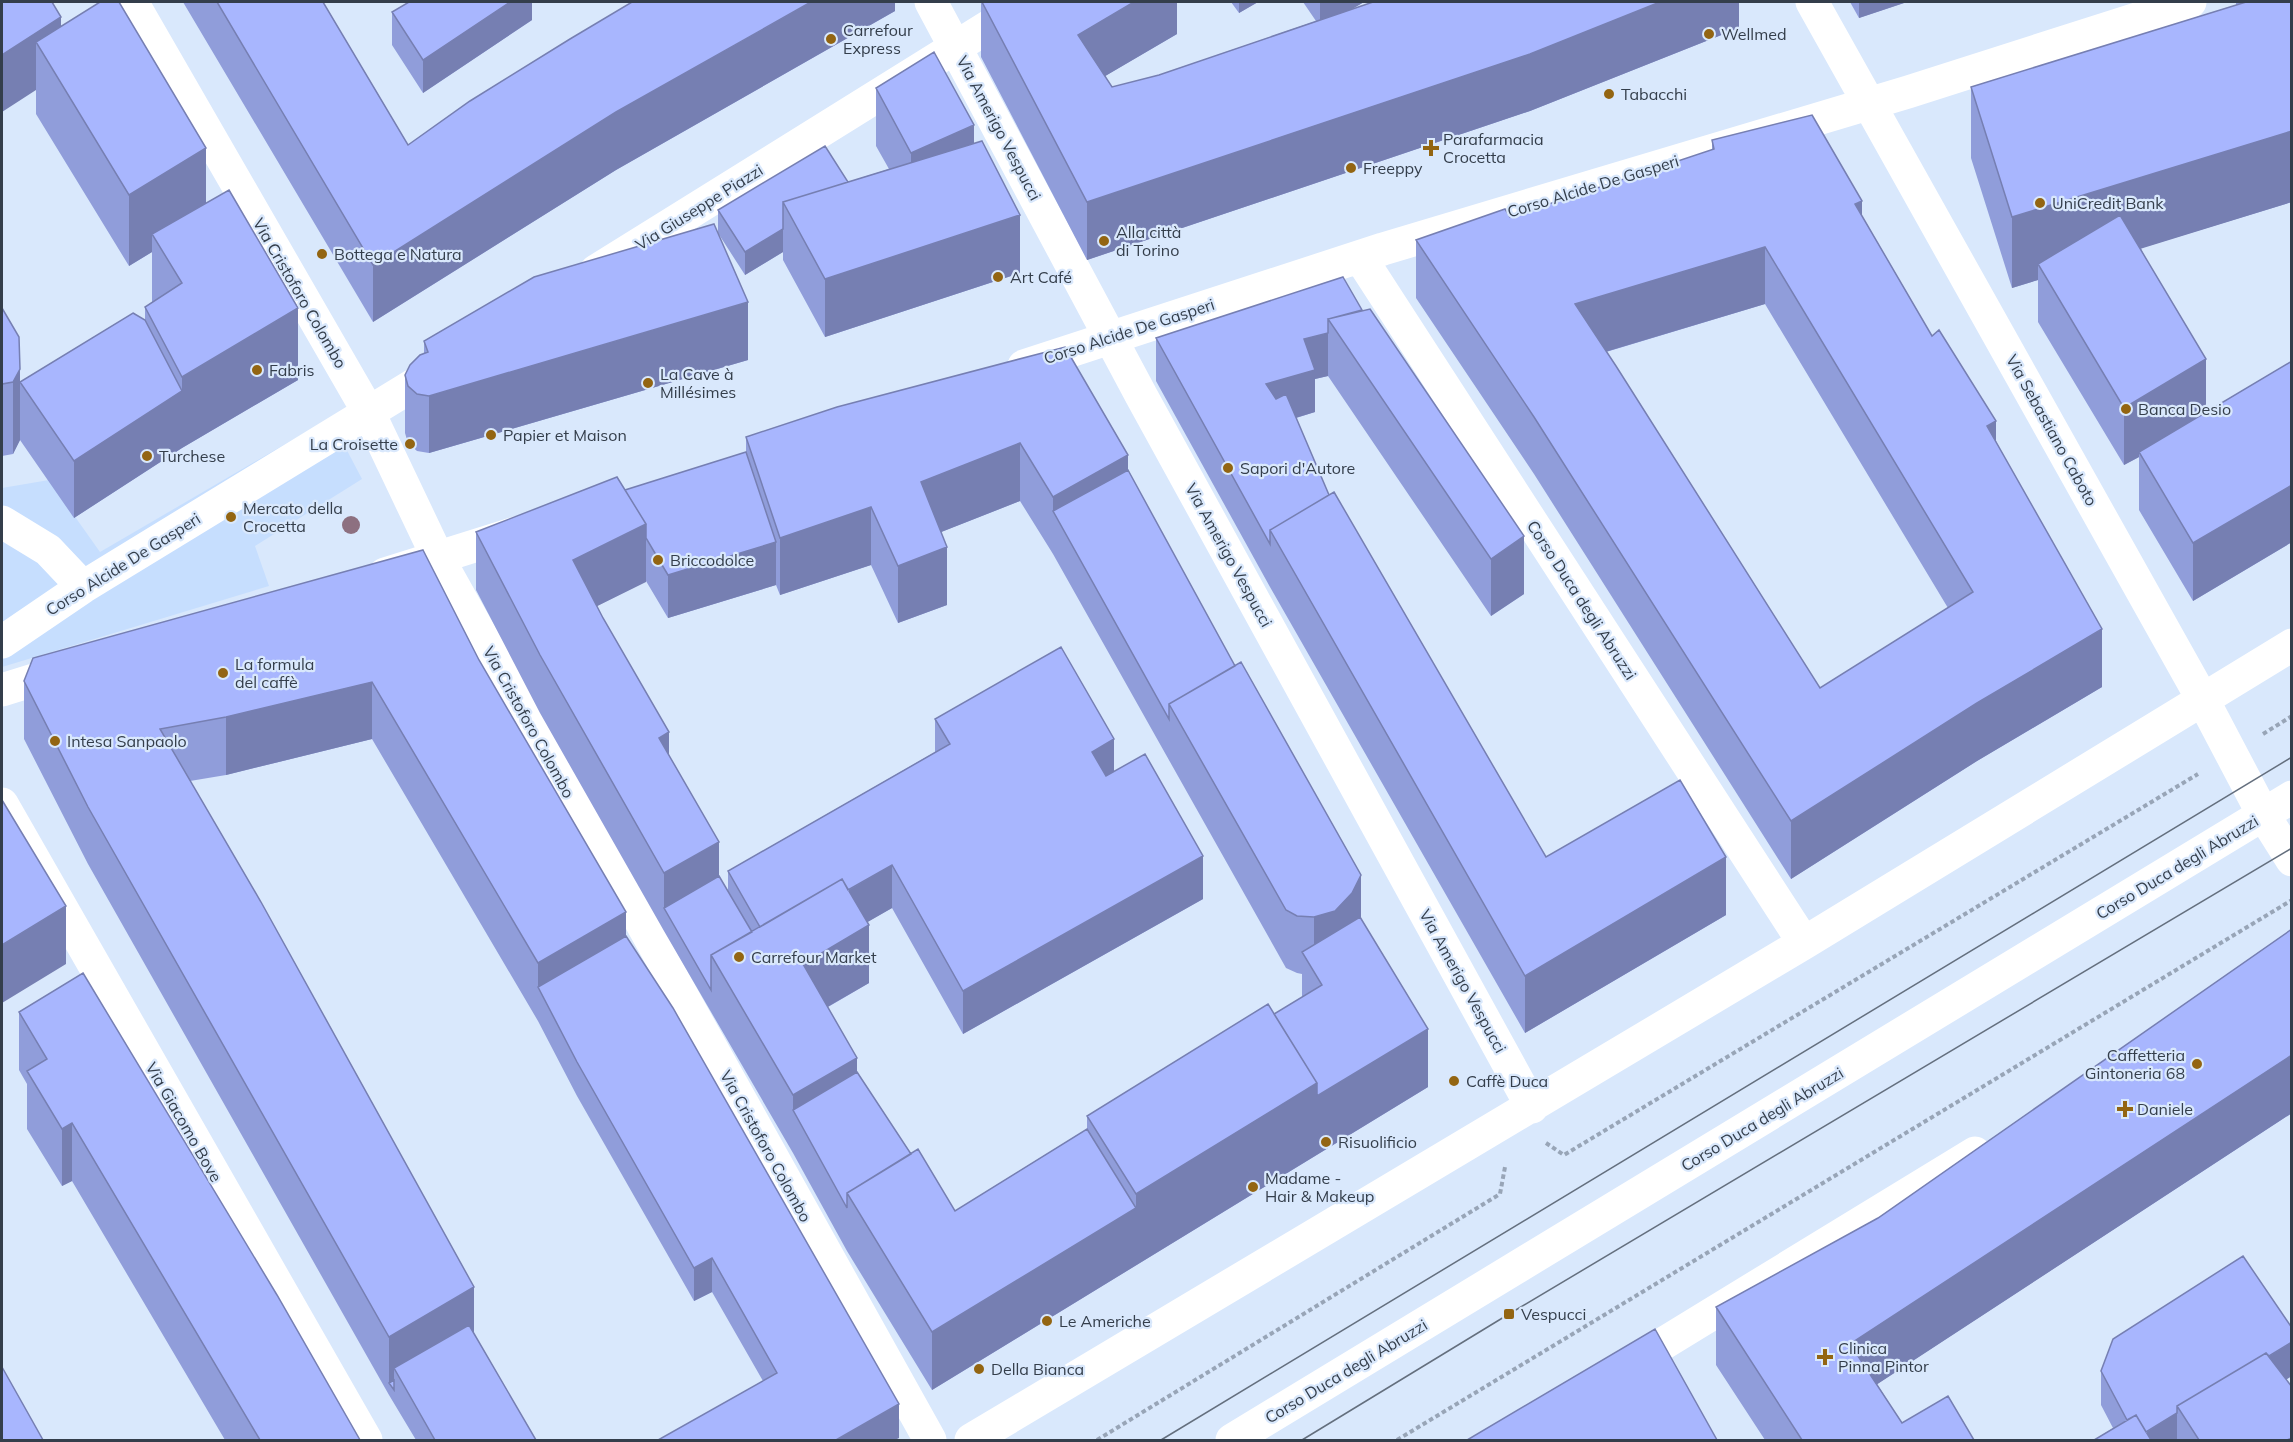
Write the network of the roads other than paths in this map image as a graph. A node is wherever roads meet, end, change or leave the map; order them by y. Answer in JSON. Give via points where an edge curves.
{"nodes":[{"id":1,"x":132,"y":2,"type":"edge"},
{"id":2,"x":930,"y":2,"type":"edge"},
{"id":3,"x":1028,"y":2,"type":"edge"},
{"id":4,"x":1812,"y":2,"type":"edge"},
{"id":5,"x":2190,"y":2,"type":"edge"},
{"id":6,"x":956,"y":46,"type":"junction"},
{"id":7,"x":1869,"y":103,"type":"junction"},
{"id":8,"x":1360,"y":257,"type":"junction"},
{"id":9,"x":569,"y":288,"type":"edge"},
{"id":10,"x":1110,"y":338,"type":"junction"},
{"id":11,"x":469,"y":351,"type":"edge"},
{"id":12,"x":1000,"y":374,"type":"edge"},
{"id":13,"x":369,"y":413,"type":"junction"},
{"id":14,"x":552,"y":521,"type":"edge"},
{"id":15,"x":2,"y":522,"type":"edge"},
{"id":16,"x":438,"y":558,"type":"junction"},
{"id":17,"x":357,"y":583,"type":"edge"},
{"id":18,"x":83,"y":587,"type":"junction"},
{"id":19,"x":2,"y":642,"type":"edge"},
{"id":20,"x":2292,"y":645,"type":"edge"},
{"id":21,"x":91,"y":663,"type":"edge"},
{"id":22,"x":2,"y":690,"type":"edge"},
{"id":23,"x":2203,"y":700,"type":"junction"},
{"id":24,"x":2292,"y":797,"type":"edge"},
{"id":25,"x":2,"y":804,"type":"edge"},
{"id":26,"x":2263,"y":814,"type":"junction"},
{"id":27,"x":2292,"y":860,"type":"edge"},
{"id":28,"x":1804,"y":943,"type":"junction"},
{"id":29,"x":1532,"y":1107,"type":"junction"},
{"id":30,"x":2003,"y":1137,"type":"edge"},
{"id":31,"x":1659,"y":1346,"type":"junction"},
{"id":32,"x":1675,"y":1374,"type":"edge"},
{"id":33,"x":1599,"y":1382,"type":"edge"},
{"id":34,"x":366,"y":1440,"type":"edge"},
{"id":35,"x":930,"y":1440,"type":"edge"},
{"id":36,"x":971,"y":1440,"type":"edge"},
{"id":37,"x":1232,"y":1440,"type":"edge"}],
"edges":[{"from":1,"to":13,"type":"street","name":"Via Cristoforo Colombo"},
{"from":2,"to":6,"type":"street","name":"Via Amerigo Vespucci"},
{"from":3,"to":6,"type":"street","name":"Via Giuseppe Piazzi"},
{"from":4,"to":7,"type":"street","name":"Via Sebastiano Caboto"},
{"from":5,"to":7,"type":"street","name":"Corso Alcide De Gasperi"},
{"from":6,"to":9,"type":"street","name":"Via Giuseppe Piazzi"},
{"from":6,"to":10,"type":"street","name":"Via Amerigo Vespucci"},
{"from":7,"to":8,"type":"street","name":"Corso Alcide De Gasperi"},
{"from":7,"to":23,"type":"street","name":"Via Sebastiano Caboto"},
{"from":8,"to":10,"type":"street","name":"Corso Alcide De Gasperi"},
{"from":8,"to":28,"type":"street","name":"Corso Duca degli Abruzzi"},
{"from":10,"to":12,"type":"street","name":"Corso Alcide De Gasperi"},
{"from":10,"to":29,"type":"street","name":"Via Amerigo Vespucci"},
{"from":11,"to":13,"type":"street"},
{"from":13,"to":16,"type":"street","name":"Via Cristoforo Colombo"},
{"from":13,"to":18,"type":"street","name":"Corso Alcide De Gasperi"},
{"from":14,"to":16,"type":"street"},
{"from":15,"to":18,"type":"street","via":[[48,550]]},
{"from":16,"to":17,"type":"street"},
{"from":16,"to":35,"type":"street","name":"Via Cristoforo Colombo"},
{"from":18,"to":19,"type":"street","name":"Corso Alcide De Gasperi"},
{"from":20,"to":23,"type":"street"},
{"from":21,"to":22,"type":"street"},
{"from":23,"to":26,"type":"street","name":"Via Sebastiano Caboto"},
{"from":23,"to":28,"type":"street"},
{"from":24,"to":26,"type":"street","name":"Corso Duca degli Abruzzi"},
{"from":25,"to":34,"type":"street","name":"Via Giacomo Bove"},
{"from":26,"to":27,"type":"street","name":"Via Sebastiano Caboto"},
{"from":26,"to":37,"type":"street","name":"Corso Duca degli Abruzzi"},
{"from":28,"to":29,"type":"street"},
{"from":29,"to":36,"type":"street"},
{"from":30,"to":31,"type":"street"},
{"from":31,"to":32,"type":"street"},
{"from":31,"to":33,"type":"street"}]}
